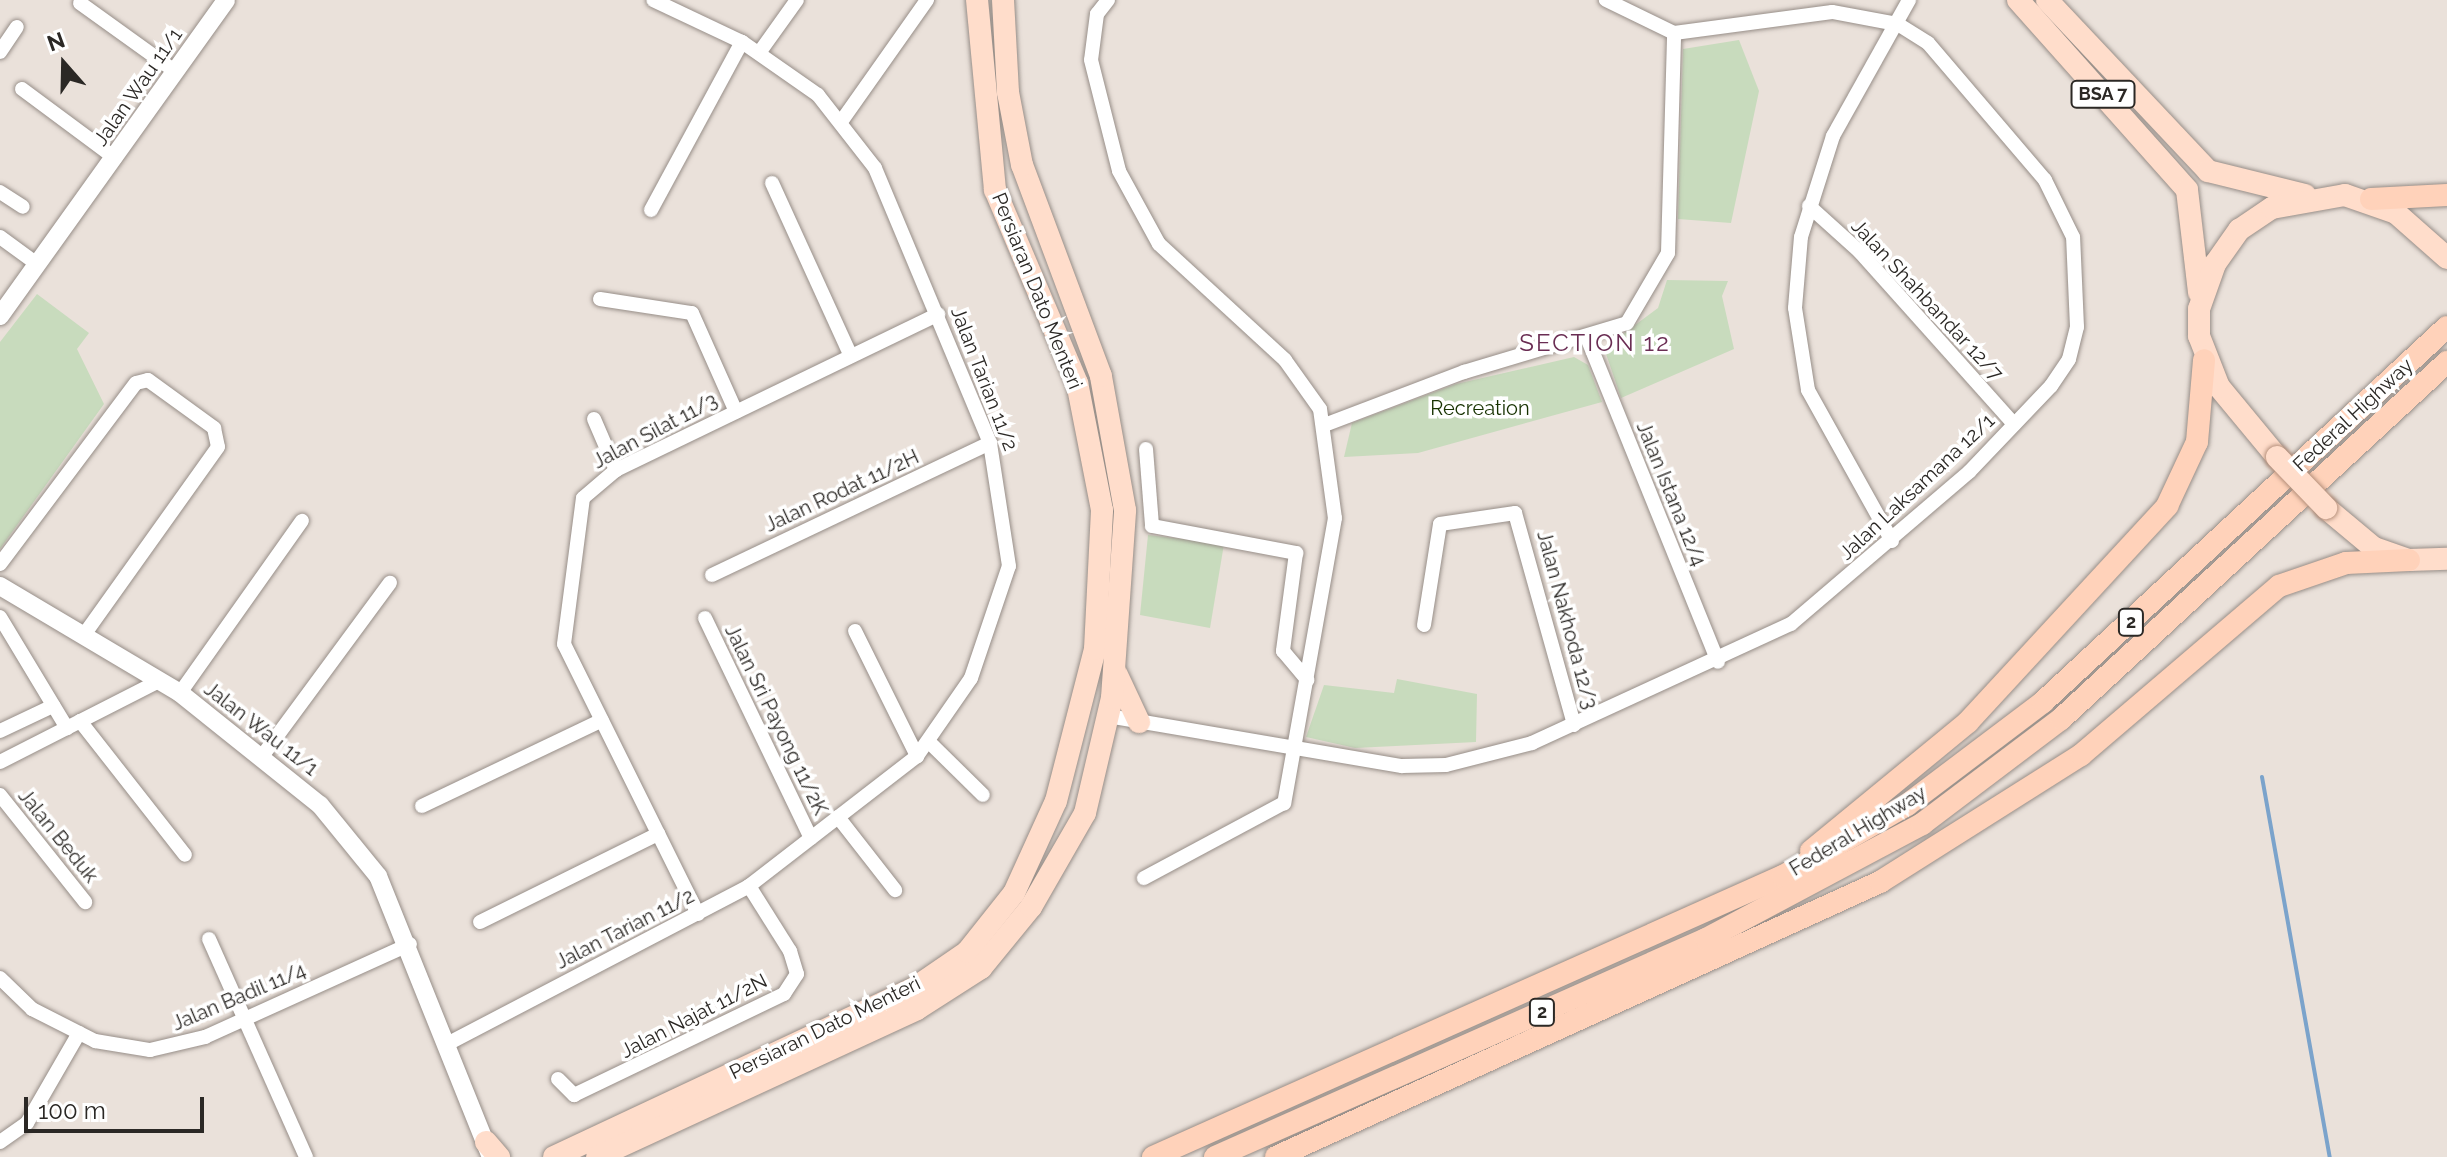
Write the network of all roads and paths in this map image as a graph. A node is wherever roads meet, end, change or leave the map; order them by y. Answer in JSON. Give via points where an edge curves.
{"nodes":[{"id":1,"x":226,"y":0,"type":"edge"},
{"id":2,"x":797,"y":0,"type":"edge"},
{"id":3,"x":927,"y":0,"type":"edge"},
{"id":4,"x":977,"y":0,"type":"edge"},
{"id":5,"x":1003,"y":0,"type":"edge"},
{"id":6,"x":1108,"y":0,"type":"edge"},
{"id":7,"x":1606,"y":0,"type":"edge"},
{"id":8,"x":1909,"y":0,"type":"edge"},
{"id":9,"x":2018,"y":0,"type":"edge"},
{"id":10,"x":2047,"y":0,"type":"edge"},
{"id":11,"x":658,"y":1,"type":"edge"},
{"id":12,"x":80,"y":3,"type":"dead end"},
{"id":13,"x":1897,"y":24,"type":"junction"},
{"id":14,"x":17,"y":27,"type":"dead end"},
{"id":15,"x":1674,"y":33,"type":"junction"},
{"id":16,"x":742,"y":42,"type":"junction"},
{"id":17,"x":0,"y":52,"type":"edge"},
{"id":18,"x":759,"y":53,"type":"junction"},
{"id":19,"x":176,"y":72,"type":"junction"},
{"id":20,"x":22,"y":89,"type":"dead end"},
{"id":21,"x":843,"y":119,"type":"junction"},
{"id":22,"x":115,"y":158,"type":"junction"},
{"id":23,"x":772,"y":183,"type":"dead end"},
{"id":24,"x":0,"y":192,"type":"edge"},
{"id":25,"x":2447,"y":195,"type":"edge"},
{"id":26,"x":2310,"y":196,"type":"junction"},
{"id":27,"x":2371,"y":199,"type":"junction"},
{"id":28,"x":1809,"y":206,"type":"junction"},
{"id":29,"x":23,"y":207,"type":"dead end"},
{"id":30,"x":651,"y":210,"type":"dead end"},
{"id":31,"x":0,"y":237,"type":"edge"},
{"id":32,"x":2447,"y":258,"type":"edge"},
{"id":33,"x":37,"y":264,"type":"junction"},
{"id":34,"x":600,"y":299,"type":"dead end"},
{"id":35,"x":2199,"y":309,"type":"junction"},
{"id":36,"x":938,"y":314,"type":"junction"},
{"id":37,"x":0,"y":316,"type":"edge"},
{"id":38,"x":2447,"y":327,"type":"edge"},
{"id":39,"x":1588,"y":340,"type":"junction"},
{"id":40,"x":851,"y":356,"type":"junction"},
{"id":41,"x":2204,"y":360,"type":"junction"},
{"id":42,"x":2447,"y":362,"type":"edge"},
{"id":43,"x":736,"y":412,"type":"junction"},
{"id":44,"x":594,"y":419,"type":"dead end"},
{"id":45,"x":1327,"y":424,"type":"junction"},
{"id":46,"x":2014,"y":424,"type":"junction"},
{"id":47,"x":990,"y":443,"type":"junction"},
{"id":48,"x":1146,"y":449,"type":"dead end"},
{"id":49,"x":616,"y":470,"type":"junction"},
{"id":50,"x":302,"y":521,"type":"dead end"},
{"id":51,"x":1892,"y":541,"type":"junction"},
{"id":52,"x":2447,"y":559,"type":"edge"},
{"id":53,"x":2409,"y":560,"type":"junction"},
{"id":54,"x":0,"y":564,"type":"edge"},
{"id":55,"x":712,"y":575,"type":"dead end"},
{"id":56,"x":390,"y":583,"type":"dead end"},
{"id":57,"x":3,"y":595,"type":"edge"},
{"id":58,"x":0,"y":617,"type":"edge"},
{"id":59,"x":705,"y":618,"type":"dead end"},
{"id":60,"x":1424,"y":625,"type":"dead end"},
{"id":61,"x":855,"y":631,"type":"dead end"},
{"id":62,"x":83,"y":636,"type":"junction"},
{"id":63,"x":1095,"y":649,"type":"junction"},
{"id":64,"x":1718,"y":662,"type":"junction"},
{"id":65,"x":1115,"y":666,"type":"junction"},
{"id":66,"x":1307,"y":680,"type":"junction"},
{"id":67,"x":155,"y":683,"type":"junction"},
{"id":68,"x":180,"y":693,"type":"junction"},
{"id":69,"x":53,"y":706,"type":"junction"},
{"id":70,"x":602,"y":720,"type":"junction"},
{"id":71,"x":1119,"y":724,"type":"junction"},
{"id":72,"x":73,"y":725,"type":"junction"},
{"id":73,"x":1574,"y":725,"type":"junction"},
{"id":74,"x":0,"y":731,"type":"edge"},
{"id":75,"x":930,"y":743,"type":"junction"},
{"id":76,"x":1293,"y":751,"type":"junction"},
{"id":77,"x":263,"y":755,"type":"junction"},
{"id":78,"x":917,"y":756,"type":"junction"},
{"id":79,"x":0,"y":762,"type":"edge"},
{"id":80,"x":1058,"y":792,"type":"junction"},
{"id":81,"x":0,"y":795,"type":"edge"},
{"id":82,"x":983,"y":795,"type":"dead end"},
{"id":83,"x":422,"y":806,"type":"dead end"},
{"id":84,"x":838,"y":817,"type":"junction"},
{"id":85,"x":658,"y":834,"type":"junction"},
{"id":86,"x":811,"y":838,"type":"junction"},
{"id":87,"x":185,"y":855,"type":"dead end"},
{"id":88,"x":1865,"y":859,"type":"junction"},
{"id":89,"x":1783,"y":876,"type":"junction"},
{"id":90,"x":1144,"y":878,"type":"dead end"},
{"id":91,"x":749,"y":886,"type":"junction"},
{"id":92,"x":895,"y":890,"type":"dead end"},
{"id":93,"x":85,"y":902,"type":"dead end"},
{"id":94,"x":698,"y":914,"type":"junction"},
{"id":95,"x":480,"y":922,"type":"dead end"},
{"id":96,"x":1784,"y":930,"type":"junction"},
{"id":97,"x":209,"y":939,"type":"dead end"},
{"id":98,"x":410,"y":944,"type":"junction"},
{"id":99,"x":0,"y":978,"type":"edge"},
{"id":100,"x":246,"y":1018,"type":"junction"},
{"id":101,"x":79,"y":1033,"type":"junction"},
{"id":102,"x":449,"y":1043,"type":"junction"},
{"id":103,"x":558,"y":1079,"type":"dead end"},
{"id":104,"x":0,"y":1142,"type":"edge"},
{"id":105,"x":490,"y":1153,"type":"edge"},
{"id":106,"x":554,"y":1155,"type":"edge"},
{"id":107,"x":306,"y":1157,"type":"edge"},
{"id":108,"x":597,"y":1157,"type":"edge"},
{"id":109,"x":1153,"y":1157,"type":"edge"},
{"id":110,"x":1215,"y":1157,"type":"edge"},
{"id":111,"x":1276,"y":1157,"type":"edge"}],
"edges":[{"from":1,"to":19,"type":"street","name":"Jalan Wau 11/1"},
{"from":2,"to":18,"type":"street"},
{"from":3,"to":21,"type":"street"},
{"from":4,"to":63,"type":"main road","name":"Persiaran Dato Menteri","via":[[995,190],[1077,383],[1102,510]]},
{"from":5,"to":65,"type":"main road","name":"Persiaran Dato Menteri","via":[[1022,165],[1101,376],[1125,510]]},
{"from":6,"to":45,"type":"street","via":[[1097,14],[1091,60],[1109,144],[1135,204],[1159,244],[1293,368]]},
{"from":7,"to":15,"type":"street"},
{"from":8,"to":13,"type":"street"},
{"from":9,"to":35,"type":"main road","number":"BSA 7","via":[[2187,190]]},
{"from":10,"to":26,"type":"main road","number":"BSA 7","via":[[2208,171]]},
{"from":11,"to":16,"type":"street","name":"Jalan Tarian 11/2"},
{"from":12,"to":19,"type":"street"},
{"from":13,"to":15,"type":"street","name":"Jalan Laksamana 12/1","via":[[1816,11]]},
{"from":13,"to":28,"type":"street","via":[[1833,136]]},
{"from":13,"to":46,"type":"street","name":"Jalan Laksamana 12/1","via":[[1928,43],[2045,180],[2073,237],[2077,327],[2069,359]]},
{"from":14,"to":17,"type":"street"},
{"from":15,"to":39,"type":"street","via":[[1668,253],[1627,323]]},
{"from":16,"to":18,"type":"street","name":"Jalan Tarian 11/2"},
{"from":16,"to":30,"type":"street"},
{"from":18,"to":21,"type":"street","name":"Jalan Tarian 11/2"},
{"from":19,"to":22,"type":"street","name":"Jalan Wau 11/1"},
{"from":20,"to":22,"type":"street"},
{"from":21,"to":36,"type":"street","name":"Jalan Tarian 11/2","via":[[875,168]]},
{"from":22,"to":33,"type":"street","name":"Jalan Wau 11/1"},
{"from":23,"to":40,"type":"street"},
{"from":24,"to":29,"type":"street"},
{"from":25,"to":27,"type":"highway"},
{"from":26,"to":27,"type":"main road"},
{"from":26,"to":35,"type":"main road","via":[[2272,208],[2239,230],[2215,264]]},
{"from":27,"to":32,"type":"main road"},
{"from":28,"to":46,"type":"street","name":"Jalan Shahbandar 12/7","via":[[1860,252]]},
{"from":28,"to":51,"type":"street","via":[[1797,270],[1800,364]]},
{"from":31,"to":33,"type":"street"},
{"from":33,"to":37,"type":"street","name":"Jalan Wau 11/1"},
{"from":34,"to":43,"type":"street","via":[[692,313]]},
{"from":35,"to":41,"type":"main road"},
{"from":36,"to":40,"type":"street","name":"Jalan Silat 11/3"},
{"from":36,"to":47,"type":"street","name":"Jalan Tarian 11/2"},
{"from":38,"to":89,"type":"highway","name":"Federal Highway","number":"2","via":[[2043,702],[1907,805]]},
{"from":39,"to":45,"type":"street","via":[[1464,372]]},
{"from":39,"to":64,"type":"street","name":"Jalan Istana 12/4"},
{"from":40,"to":43,"type":"street","name":"Jalan Silat 11/3"},
{"from":41,"to":53,"type":"main road","bridge":true,"via":[[2277,457],[2326,508],[2374,548]]},
{"from":41,"to":89,"type":"highway","via":[[2197,442],[2167,506],[1968,722]]},
{"from":42,"to":88,"type":"highway","name":"Federal Highway","number":"2","via":[[2061,719],[1972,790]]},
{"from":43,"to":49,"type":"street","name":"Jalan Silat 11/3"},
{"from":44,"to":49,"type":"street"},
{"from":45,"to":66,"type":"street","via":[[1333,549]]},
{"from":46,"to":51,"type":"street","name":"Jalan Laksamana 12/1"},
{"from":47,"to":55,"type":"street","name":"Jalan Rodat 11/2H"},
{"from":47,"to":75,"type":"street","name":"Jalan Tarian 11/2","via":[[1009,566],[971,678]]},
{"from":48,"to":66,"type":"street","via":[[1152,526],[1296,553],[1283,651]]},
{"from":49,"to":70,"type":"street","name":"Jalan Silat 11/3","via":[[583,498],[562,635]]},
{"from":50,"to":68,"type":"street"},
{"from":51,"to":64,"type":"street","name":"Jalan Laksamana 12/1","via":[[1791,624]]},
{"from":52,"to":53,"type":"main road"},
{"from":53,"to":96,"type":"highway","via":[[2346,563],[2279,586],[2081,755],[1903,868]]},
{"from":54,"to":62,"type":"street","via":[[120,401],[148,380],[214,428],[218,447]]},
{"from":56,"to":77,"type":"street"},
{"from":57,"to":62,"type":"street","name":"Jalan Wau 11/1"},
{"from":58,"to":69,"type":"street"},
{"from":59,"to":86,"type":"street","name":"Jalan Sri Payong 11/2K"},
{"from":60,"to":73,"type":"street","name":"Jalan Nakhoda 12/3","via":[[1440,524],[1515,513]]},
{"from":61,"to":78,"type":"street"},
{"from":62,"to":67,"type":"street","name":"Jalan Wau 11/1"},
{"from":63,"to":71,"type":"main road","via":[[1095,696]]},
{"from":63,"to":80,"type":"main road","name":"Persiaran Dato Menteri"},
{"from":64,"to":73,"type":"street","name":"Jalan Laksamana 12/1"},
{"from":65,"to":71,"type":"main road","name":"Persiaran Dato Menteri"},
{"from":65,"to":71,"type":"main road"},
{"from":66,"to":76,"type":"street"},
{"from":67,"to":68,"type":"street","name":"Jalan Wau 11/1"},
{"from":67,"to":72,"type":"street"},
{"from":68,"to":77,"type":"street","name":"Jalan Wau 11/1"},
{"from":69,"to":72,"type":"street"},
{"from":69,"to":74,"type":"street"},
{"from":70,"to":83,"type":"street"},
{"from":70,"to":85,"type":"street","name":"Jalan Silat 11/3"},
{"from":71,"to":76,"type":"street","name":"Jalan Laksamana 12/1"},
{"from":71,"to":80,"type":"main road"},
{"from":71,"to":108,"type":"main road","name":"Persiaran Dato Menteri","via":[[1085,813],[1031,907],[981,968],[917,1009]]},
{"from":72,"to":79,"type":"street"},
{"from":72,"to":87,"type":"street"},
{"from":73,"to":76,"type":"street","name":"Jalan Laksamana 12/1","via":[[1446,765]]},
{"from":75,"to":78,"type":"street","name":"Jalan Tarian 11/2"},
{"from":75,"to":82,"type":"street"},
{"from":76,"to":90,"type":"street","via":[[1290,791],[1274,813]]},
{"from":77,"to":98,"type":"street","name":"Jalan Wau 11/1","via":[[320,805],[378,876]]},
{"from":78,"to":84,"type":"street","name":"Jalan Tarian 11/2"},
{"from":80,"to":106,"type":"main road","name":"Persiaran Dato Menteri","via":[[1014,893],[967,952],[913,989]]},
{"from":81,"to":93,"type":"street","name":"Jalan Beduk"},
{"from":84,"to":86,"type":"street","name":"Jalan Tarian 11/2"},
{"from":84,"to":92,"type":"street"},
{"from":85,"to":94,"type":"street","name":"Jalan Silat 11/3"},
{"from":85,"to":95,"type":"street"},
{"from":86,"to":91,"type":"street","name":"Jalan Tarian 11/2"},
{"from":88,"to":96,"type":"highway","via":[[1838,891]]},
{"from":88,"to":110,"type":"highway","name":"Federal Highway","number":"2","via":[[1693,945]]},
{"from":89,"to":109,"type":"highway","name":"Federal Highway","number":"2"},
{"from":91,"to":94,"type":"street","name":"Jalan Tarian 11/2"},
{"from":91,"to":103,"type":"street","name":"Jalan Najat 11/2N","via":[[790,951],[797,974],[784,994],[574,1095]]},
{"from":94,"to":102,"type":"street","name":"Jalan Tarian 11/2"},
{"from":96,"to":111,"type":"highway"},
{"from":97,"to":100,"type":"street"},
{"from":98,"to":100,"type":"street","name":"Jalan Badil 11/4"},
{"from":98,"to":102,"type":"street","name":"Jalan Wau 11/1"},
{"from":99,"to":101,"type":"street","name":"Jalan Badil 11/4","via":[[32,1009]]},
{"from":100,"to":101,"type":"street","name":"Jalan Badil 11/4","via":[[150,1050]]},
{"from":100,"to":107,"type":"street"},
{"from":101,"to":104,"type":"street","via":[[27,1123]]},
{"from":102,"to":105,"type":"street","name":"Jalan Wau 11/1"}]}
